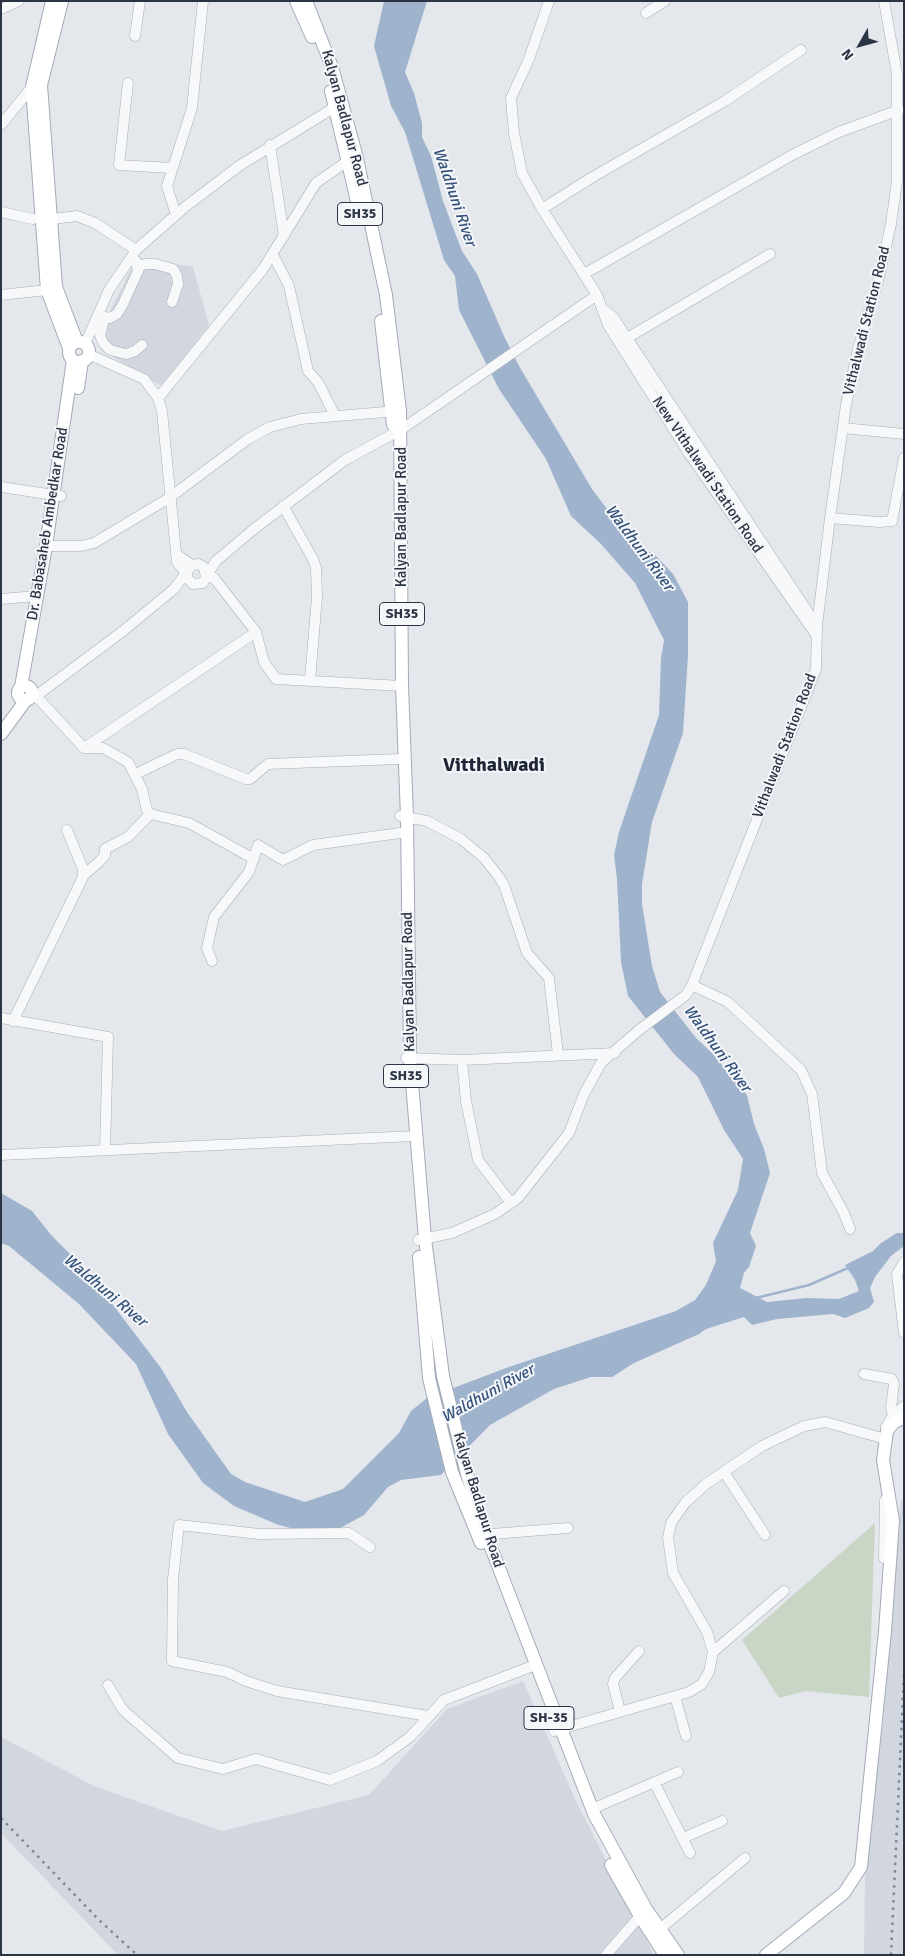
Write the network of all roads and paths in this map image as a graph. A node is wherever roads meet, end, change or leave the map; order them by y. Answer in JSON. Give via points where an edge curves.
{"nodes":[{"id":1,"x":19,"y":1,"type":"edge"},
{"id":2,"x":140,"y":1,"type":"edge"},
{"id":3,"x":203,"y":1,"type":"edge"},
{"id":4,"x":296,"y":1,"type":"edge"},
{"id":5,"x":306,"y":1,"type":"edge"},
{"id":6,"x":549,"y":1,"type":"edge"},
{"id":7,"x":665,"y":1,"type":"edge"},
{"id":8,"x":884,"y":1,"type":"edge"},
{"id":9,"x":58,"y":2,"type":"edge"},
{"id":10,"x":1,"y":9,"type":"edge"},
{"id":11,"x":646,"y":13,"type":"dead end"},
{"id":12,"x":135,"y":36,"type":"dead end"},
{"id":13,"x":802,"y":50,"type":"dead end"},
{"id":14,"x":128,"y":83,"type":"dead end"},
{"id":15,"x":37,"y":86,"type":"junction"},
{"id":16,"x":339,"y":104,"type":"junction"},
{"id":17,"x":898,"y":110,"type":"junction"},
{"id":18,"x":1,"y":125,"type":"edge"},
{"id":19,"x":270,"y":145,"type":"junction"},
{"id":20,"x":352,"y":157,"type":"junction"},
{"id":21,"x":172,"y":168,"type":"junction"},
{"id":22,"x":542,"y":209,"type":"junction"},
{"id":23,"x":1,"y":212,"type":"edge"},
{"id":24,"x":176,"y":215,"type":"junction"},
{"id":25,"x":42,"y":220,"type":"junction"},
{"id":26,"x":284,"y":236,"type":"junction"},
{"id":27,"x":134,"y":254,"type":"junction"},
{"id":28,"x":770,"y":254,"type":"dead end"},
{"id":29,"x":273,"y":255,"type":"junction"},
{"id":30,"x":139,"y":267,"type":"junction"},
{"id":31,"x":584,"y":274,"type":"junction"},
{"id":32,"x":47,"y":290,"type":"junction"},
{"id":33,"x":1,"y":295,"type":"edge"},
{"id":34,"x":597,"y":295,"type":"junction"},
{"id":35,"x":172,"y":302,"type":"dead end"},
{"id":36,"x":101,"y":316,"type":"junction"},
{"id":37,"x":623,"y":340,"type":"junction"},
{"id":38,"x":142,"y":344,"type":"dead end"},
{"id":39,"x":79,"y":351,"type":"junction"},
{"id":40,"x":158,"y":398,"type":"junction"},
{"id":41,"x":396,"y":411,"type":"junction"},
{"id":42,"x":335,"y":416,"type":"junction"},
{"id":43,"x":843,"y":428,"type":"junction"},
{"id":44,"x":398,"y":431,"type":"junction"},
{"id":45,"x":904,"y":434,"type":"edge"},
{"id":46,"x":904,"y":458,"type":"edge"},
{"id":47,"x":1,"y":487,"type":"edge"},
{"id":48,"x":57,"y":495,"type":"junction"},
{"id":49,"x":169,"y":498,"type":"junction"},
{"id":50,"x":283,"y":506,"type":"junction"},
{"id":51,"x":830,"y":518,"type":"junction"},
{"id":52,"x":50,"y":546,"type":"junction"},
{"id":53,"x":216,"y":561,"type":"junction"},
{"id":54,"x":193,"y":568,"type":"junction"},
{"id":55,"x":201,"y":581,"type":"junction"},
{"id":56,"x":174,"y":589,"type":"junction"},
{"id":57,"x":37,"y":596,"type":"junction"},
{"id":58,"x":1,"y":599,"type":"edge"},
{"id":59,"x":817,"y":631,"type":"junction"},
{"id":60,"x":256,"y":632,"type":"junction"},
{"id":61,"x":310,"y":680,"type":"junction"},
{"id":62,"x":399,"y":686,"type":"junction"},
{"id":63,"x":27,"y":693,"type":"junction"},
{"id":64,"x":4,"y":725,"type":"edge"},
{"id":65,"x":84,"y":748,"type":"junction"},
{"id":66,"x":399,"y":759,"type":"junction"},
{"id":67,"x":136,"y":774,"type":"junction"},
{"id":68,"x":150,"y":814,"type":"junction"},
{"id":69,"x":404,"y":817,"type":"junction"},
{"id":70,"x":67,"y":830,"type":"dead end"},
{"id":71,"x":400,"y":833,"type":"junction"},
{"id":72,"x":254,"y":859,"type":"junction"},
{"id":73,"x":84,"y":875,"type":"junction"},
{"id":74,"x":212,"y":962,"type":"dead end"},
{"id":75,"x":692,"y":985,"type":"junction"},
{"id":76,"x":1,"y":1018,"type":"edge"},
{"id":77,"x":13,"y":1021,"type":"junction"},
{"id":78,"x":615,"y":1052,"type":"junction"},
{"id":79,"x":558,"y":1054,"type":"junction"},
{"id":80,"x":408,"y":1059,"type":"junction"},
{"id":81,"x":462,"y":1060,"type":"junction"},
{"id":82,"x":411,"y":1136,"type":"junction"},
{"id":83,"x":105,"y":1150,"type":"junction"},
{"id":84,"x":1,"y":1155,"type":"edge"},
{"id":85,"x":511,"y":1203,"type":"junction"},
{"id":86,"x":850,"y":1229,"type":"dead end"},
{"id":87,"x":421,"y":1239,"type":"junction"},
{"id":88,"x":904,"y":1262,"type":"edge"},
{"id":89,"x":904,"y":1333,"type":"edge"},
{"id":90,"x":864,"y":1374,"type":"dead end"},
{"id":91,"x":443,"y":1376,"type":"joint"},
{"id":92,"x":429,"y":1378,"type":"joint"},
{"id":93,"x":904,"y":1406,"type":"edge"},
{"id":94,"x":899,"y":1416,"type":"edge"},
{"id":95,"x":882,"y":1438,"type":"junction"},
{"id":96,"x":724,"y":1472,"type":"junction"},
{"id":97,"x":568,"y":1528,"type":"dead end"},
{"id":98,"x":482,"y":1535,"type":"junction"},
{"id":99,"x":765,"y":1535,"type":"dead end"},
{"id":100,"x":370,"y":1547,"type":"dead end"},
{"id":101,"x":784,"y":1591,"type":"dead end"},
{"id":102,"x":639,"y":1651,"type":"dead end"},
{"id":103,"x":713,"y":1652,"type":"junction"},
{"id":104,"x":530,"y":1667,"type":"junction"},
{"id":105,"x":880,"y":1680,"type":"junction"},
{"id":106,"x":108,"y":1685,"type":"dead end"},
{"id":107,"x":675,"y":1696,"type":"junction"},
{"id":108,"x":620,"y":1711,"type":"junction"},
{"id":109,"x":428,"y":1716,"type":"junction"},
{"id":110,"x":558,"y":1730,"type":"junction"},
{"id":111,"x":686,"y":1736,"type":"dead end"},
{"id":112,"x":678,"y":1772,"type":"dead end"},
{"id":113,"x":655,"y":1784,"type":"junction"},
{"id":114,"x":592,"y":1809,"type":"junction"},
{"id":115,"x":722,"y":1821,"type":"dead end"},
{"id":116,"x":683,"y":1838,"type":"junction"},
{"id":117,"x":690,"y":1853,"type":"dead end"},
{"id":118,"x":745,"y":1858,"type":"dead end"},
{"id":119,"x":640,"y":1916,"type":"junction"},
{"id":120,"x":660,"y":1929,"type":"junction"},
{"id":121,"x":606,"y":1955,"type":"edge"},
{"id":122,"x":666,"y":1955,"type":"edge"},
{"id":123,"x":678,"y":1955,"type":"edge"},
{"id":124,"x":766,"y":1955,"type":"edge"}],
"edges":[{"from":1,"to":10,"type":"street"},
{"from":2,"to":12,"type":"street"},
{"from":3,"to":21,"type":"street","via":[[192,108]]},
{"from":4,"to":16,"type":"main road","name":"Kalyan Badlapur Road","number":"SH35"},
{"from":5,"to":16,"type":"main road","name":"Kalyan Badlapur Road","number":"SH35","via":[[332,67]]},
{"from":6,"to":22,"type":"street","name":"New Vithalwadi Station Road","via":[[511,98],[522,173]]},
{"from":7,"to":11,"type":"street"},
{"from":8,"to":17,"type":"street","name":"Vithalwadi Station Road","via":[[898,74]]},
{"from":9,"to":15,"type":"main road"},
{"from":13,"to":22,"type":"street","via":[[725,101]]},
{"from":14,"to":21,"type":"street","via":[[119,165]]},
{"from":15,"to":18,"type":"street"},
{"from":15,"to":25,"type":"main road"},
{"from":16,"to":19,"type":"street"},
{"from":16,"to":20,"type":"main road","name":"Kalyan Badlapur Road","number":"SH35"},
{"from":17,"to":31,"type":"street","via":[[839,132],[794,154]]},
{"from":17,"to":43,"type":"street","name":"Vithalwadi Station Road","via":[[898,181],[891,224],[858,349]]},
{"from":19,"to":24,"type":"street"},
{"from":19,"to":26,"type":"street"},
{"from":20,"to":26,"type":"street","via":[[316,183]]},
{"from":20,"to":41,"type":"main road","name":"Kalyan Badlapur Road","number":"SH35","via":[[386,295]]},
{"from":21,"to":24,"type":"street","via":[[166,186]]},
{"from":22,"to":31,"type":"street","name":"New Vithalwadi Station Road"},
{"from":23,"to":25,"type":"street"},
{"from":24,"to":27,"type":"street"},
{"from":25,"to":27,"type":"street","via":[[77,216],[95,223]]},
{"from":25,"to":32,"type":"main road"},
{"from":25,"to":39,"type":"main road","via":[[56,287]]},
{"from":26,"to":29,"type":"street"},
{"from":27,"to":30,"type":"street"},
{"from":27,"to":36,"type":"street","via":[[109,290]]},
{"from":28,"to":37,"type":"street"},
{"from":29,"to":40,"type":"street"},
{"from":29,"to":42,"type":"street","via":[[289,286],[308,371],[318,382]]},
{"from":30,"to":35,"type":"street","via":[[155,264],[173,269],[178,284]]},
{"from":30,"to":36,"type":"street","via":[[117,314],[110,318]]},
{"from":31,"to":34,"type":"street","name":"New Vithalwadi Station Road"},
{"from":32,"to":33,"type":"street"},
{"from":32,"to":39,"type":"main road"},
{"from":34,"to":37,"type":"street","name":"New Vithalwadi Station Road","via":[[608,325]]},
{"from":34,"to":44,"type":"street"},
{"from":36,"to":38,"type":"street","via":[[100,336],[110,350],[126,354]]},
{"from":36,"to":39,"type":"street"},
{"from":37,"to":59,"type":"street","name":"New Vithalwadi Station Road"},
{"from":39,"to":40,"type":"street","via":[[144,380]]},
{"from":39,"to":48,"type":"main road","name":"Dr. Babasaheb Ambedkar Road"},
{"from":40,"to":49,"type":"street","via":[[162,411]]},
{"from":41,"to":42,"type":"street"},
{"from":41,"to":44,"type":"main road","name":"Kalyan Badlapur Road","number":"SH35"},
{"from":42,"to":49,"type":"street","via":[[301,419],[270,427],[248,439]]},
{"from":43,"to":45,"type":"street"},
{"from":43,"to":51,"type":"street","name":"Vithalwadi Station Road"},
{"from":44,"to":50,"type":"street","via":[[345,460]]},
{"from":44,"to":62,"type":"main road","name":"Kalyan Badlapur Road","number":"SH35"},
{"from":46,"to":51,"type":"street","via":[[892,521]]},
{"from":47,"to":48,"type":"street"},
{"from":48,"to":52,"type":"main road","name":"Dr. Babasaheb Ambedkar Road"},
{"from":49,"to":52,"type":"street","via":[[94,543]]},
{"from":49,"to":54,"type":"street","via":[[176,554]]},
{"from":50,"to":53,"type":"street"},
{"from":50,"to":61,"type":"street","via":[[316,568],[317,597]]},
{"from":51,"to":59,"type":"street","name":"Vithalwadi Station Road"},
{"from":52,"to":57,"type":"main road","name":"Dr. Babasaheb Ambedkar Road"},
{"from":52,"to":63,"type":"main road","name":"Dr. Babasaheb Ambedkar Road"},
{"from":53,"to":54,"type":"street"},
{"from":53,"to":55,"type":"street"},
{"from":54,"to":55,"type":"street","via":[[206,570]]},
{"from":54,"to":55,"type":"street","via":[[188,580]]},
{"from":54,"to":56,"type":"street"},
{"from":55,"to":56,"type":"street"},
{"from":55,"to":60,"type":"street","via":[[218,584]]},
{"from":56,"to":63,"type":"street"},
{"from":57,"to":58,"type":"street"},
{"from":57,"to":63,"type":"main road","name":"Dr. Babasaheb Ambedkar Road"},
{"from":59,"to":75,"type":"street","name":"Vithalwadi Station Road","via":[[816,669]]},
{"from":60,"to":61,"type":"street","via":[[264,662],[276,679]]},
{"from":60,"to":65,"type":"street"},
{"from":61,"to":62,"type":"street"},
{"from":62,"to":66,"type":"main road","name":"Kalyan Badlapur Road","number":"SH35"},
{"from":62,"to":69,"type":"main road","name":"Kalyan Badlapur Road","number":"SH35"},
{"from":63,"to":64,"type":"main road","name":"Dr. Babasaheb Ambedkar Road"},
{"from":63,"to":65,"type":"street"},
{"from":65,"to":67,"type":"street","via":[[102,748],[112,752],[128,762]]},
{"from":66,"to":67,"type":"street","via":[[268,764],[246,779],[177,754]]},
{"from":66,"to":69,"type":"main road","name":"Kalyan Badlapur Road","number":"SH35"},
{"from":67,"to":68,"type":"street"},
{"from":68,"to":72,"type":"street","via":[[189,823]]},
{"from":68,"to":73,"type":"street","via":[[128,837],[105,849],[105,855]]},
{"from":69,"to":71,"type":"main road","name":"Kalyan Badlapur Road","number":"SH35"},
{"from":69,"to":79,"type":"street","via":[[428,821],[461,839],[484,858],[504,885],[527,953],[549,978]]},
{"from":69,"to":80,"type":"main road","name":"Kalyan Badlapur Road","number":"SH35"},
{"from":70,"to":73,"type":"street"},
{"from":71,"to":72,"type":"street","via":[[314,846],[283,860],[258,845]]},
{"from":71,"to":80,"type":"main road","name":"Kalyan Badlapur Road","number":"SH35"},
{"from":72,"to":74,"type":"street","via":[[249,872],[214,917],[207,948]]},
{"from":73,"to":77,"type":"street"},
{"from":75,"to":78,"type":"street","name":"Vithalwadi Station Road","via":[[686,994]]},
{"from":75,"to":86,"type":"street","via":[[728,1002],[801,1070],[812,1094],[822,1172]]},
{"from":76,"to":77,"type":"street"},
{"from":77,"to":83,"type":"street","via":[[108,1037]]},
{"from":78,"to":79,"type":"street"},
{"from":78,"to":85,"type":"street","name":"Vithalwadi Station Road","via":[[601,1063],[584,1094],[570,1134]]},
{"from":79,"to":81,"type":"street"},
{"from":80,"to":81,"type":"street"},
{"from":80,"to":82,"type":"main road","name":"Kalyan Badlapur Road","number":"SH35"},
{"from":81,"to":85,"type":"street","via":[[478,1160]]},
{"from":82,"to":83,"type":"street"},
{"from":82,"to":87,"type":"main road","name":"Kalyan Badlapur Road","number":"SH35"},
{"from":83,"to":84,"type":"street"},
{"from":85,"to":87,"type":"street","name":"Vithalwadi Station Road","via":[[495,1214],[452,1233]]},
{"from":87,"to":91,"type":"main road","name":"Kalyan Badlapur Road","number":"SH35"},
{"from":87,"to":92,"type":"main road","name":"Kalyan Badlapur Road","number":"SH35"},
{"from":88,"to":89,"type":"street","via":[[897,1279]]},
{"from":90,"to":94,"type":"street","via":[[892,1380],[891,1408]]},
{"from":91,"to":98,"type":"main road","name":"Kalyan Badlapur Road","number":"SH-35"},
{"from":92,"to":98,"type":"main road","name":"Kalyan Badlapur Road","number":"SH-35","via":[[452,1472]]},
{"from":93,"to":94,"type":"street"},
{"from":94,"to":95,"type":"street"},
{"from":94,"to":105,"type":"main road","via":[[887,1431],[883,1460],[893,1521]]},
{"from":95,"to":96,"type":"street","via":[[825,1422],[804,1426],[762,1446]]},
{"from":95,"to":105,"type":"street","via":[[879,1462],[886,1532],[876,1667]]},
{"from":96,"to":99,"type":"street"},
{"from":96,"to":103,"type":"street","via":[[685,1503],[671,1523],[668,1538],[673,1573],[707,1632]]},
{"from":97,"to":98,"type":"street"},
{"from":98,"to":104,"type":"main road","name":"Kalyan Badlapur Road","number":"SH-35"},
{"from":98,"to":110,"type":"main road","name":"Kalyan Badlapur Road","number":"SH-35"},
{"from":100,"to":109,"type":"street","via":[[349,1533],[259,1534],[179,1525],[173,1579],[172,1661],[227,1672],[277,1691]]},
{"from":101,"to":103,"type":"street"},
{"from":102,"to":108,"type":"street","via":[[613,1684]]},
{"from":103,"to":107,"type":"street","via":[[709,1672],[702,1684]]},
{"from":104,"to":109,"type":"street","via":[[444,1700]]},
{"from":104,"to":110,"type":"main road","name":"Kalyan Badlapur Road","number":"SH-35"},
{"from":105,"to":124,"type":"main road","via":[[861,1867],[844,1893]]},
{"from":106,"to":109,"type":"street","via":[[123,1710],[178,1758],[223,1769],[256,1759],[330,1780],[377,1761],[410,1737]]},
{"from":107,"to":108,"type":"street"},
{"from":107,"to":111,"type":"street"},
{"from":108,"to":110,"type":"street"},
{"from":110,"to":114,"type":"main road","name":"Kalyan Badlapur Road","number":"SH-35"},
{"from":110,"to":119,"type":"main road","name":"Kalyan Badlapur Road","number":"SH-35","via":[[587,1818]]},
{"from":112,"to":113,"type":"street"},
{"from":113,"to":114,"type":"street"},
{"from":113,"to":116,"type":"street"},
{"from":114,"to":120,"type":"main road","name":"Kalyan Badlapur Road","number":"SH-35","via":[[620,1864]]},
{"from":115,"to":116,"type":"street"},
{"from":116,"to":117,"type":"street"},
{"from":118,"to":120,"type":"street"},
{"from":119,"to":121,"type":"street"},
{"from":119,"to":122,"type":"main road","name":"Kalyan Badlapur Road","number":"SH-35"},
{"from":120,"to":123,"type":"main road","name":"Kalyan Badlapur Road","number":"SH-35"}]}
